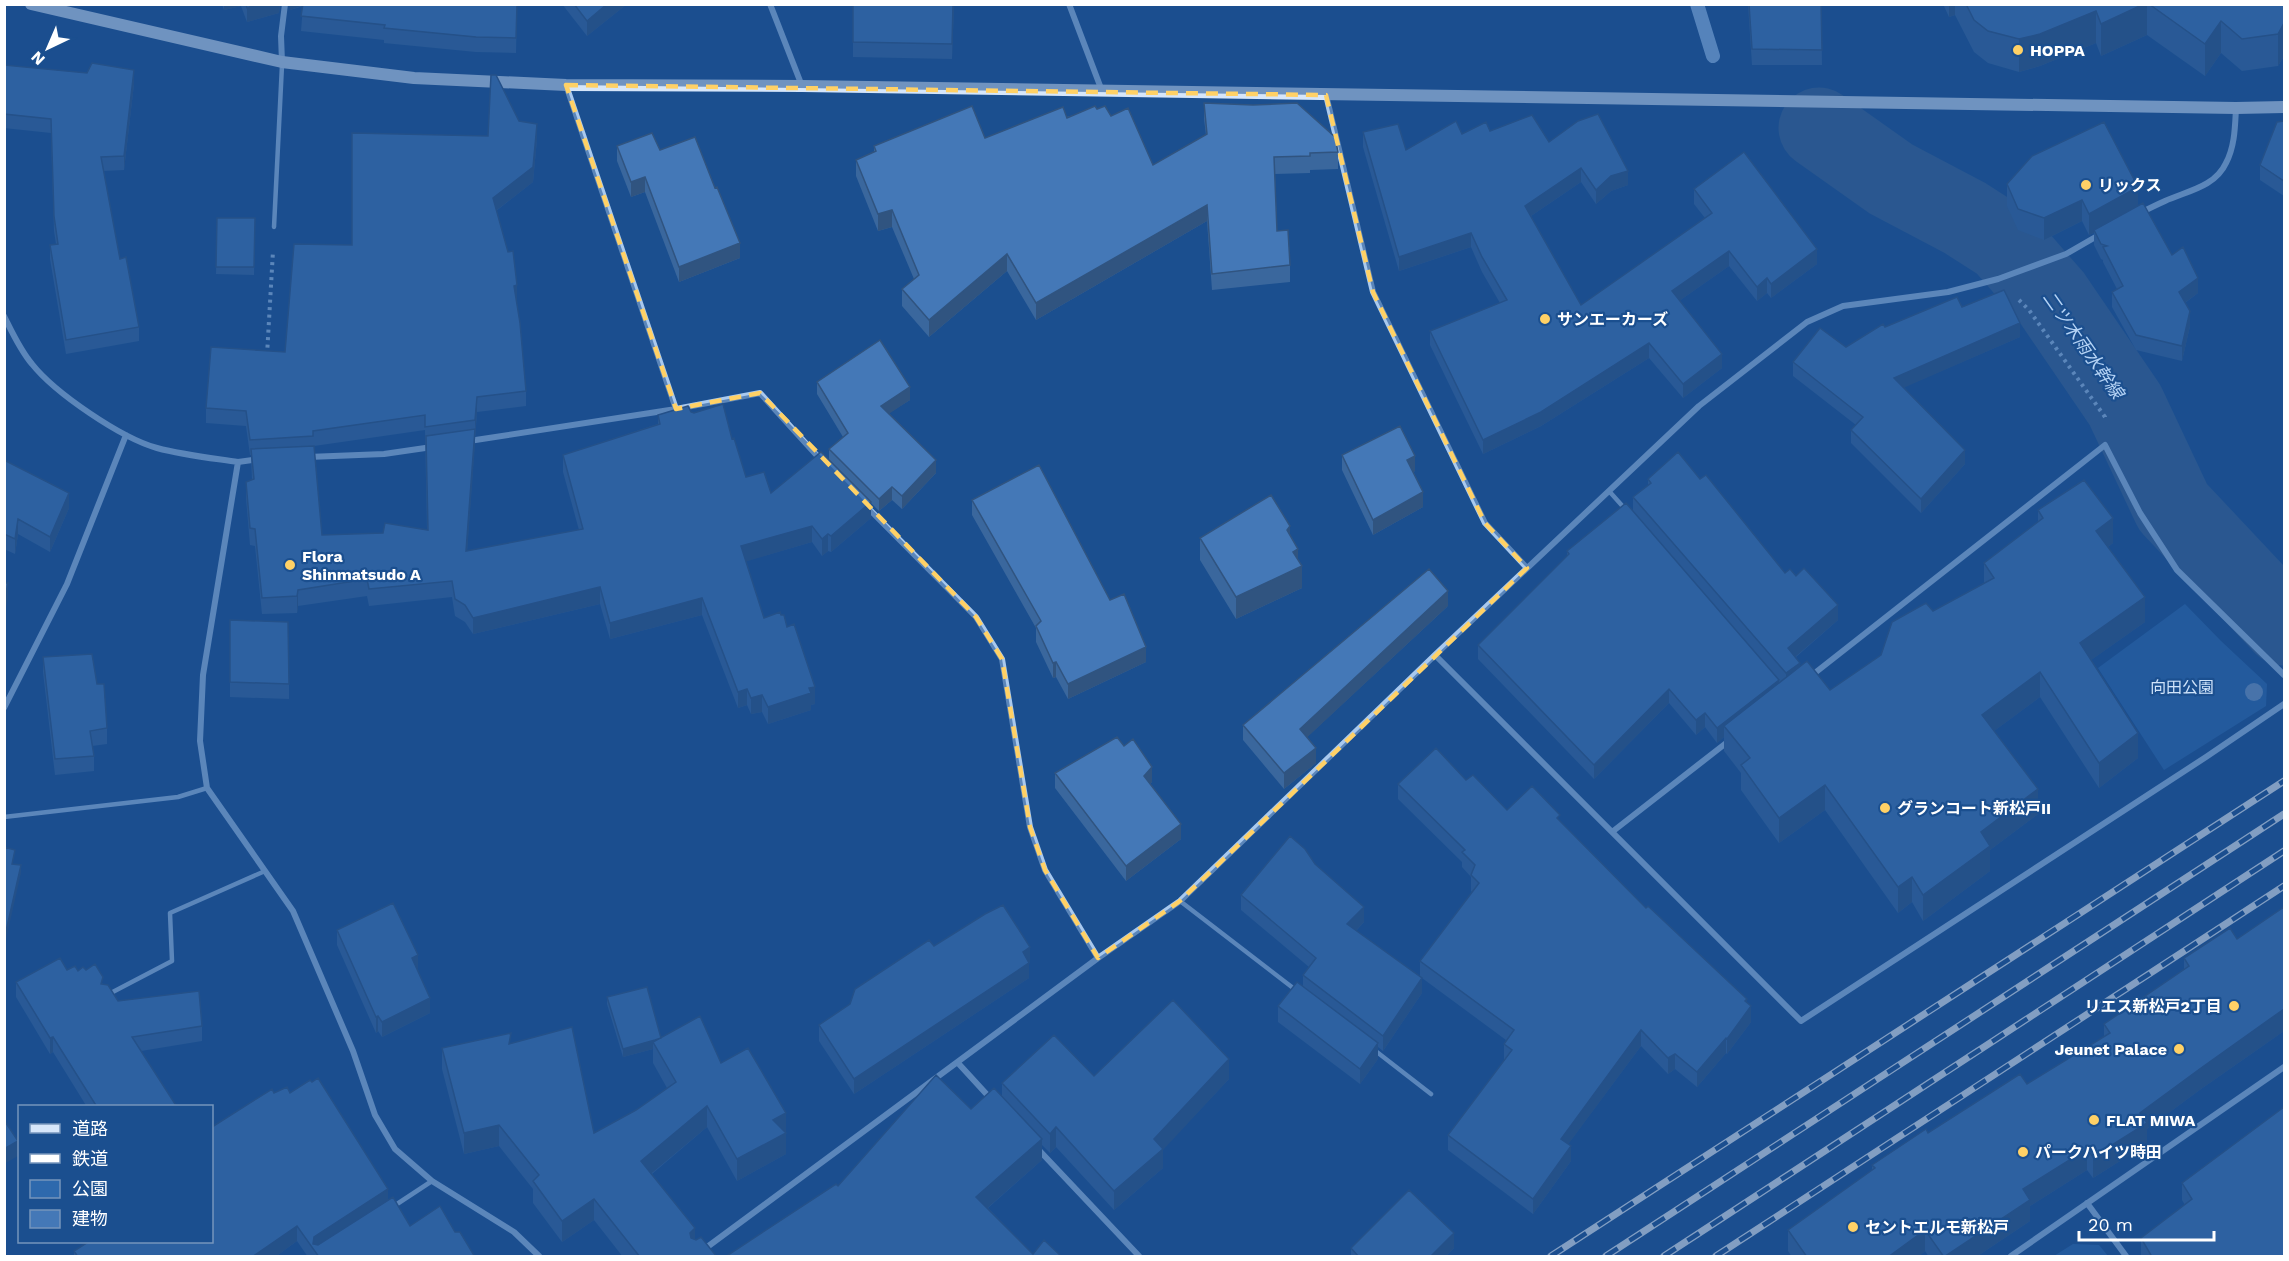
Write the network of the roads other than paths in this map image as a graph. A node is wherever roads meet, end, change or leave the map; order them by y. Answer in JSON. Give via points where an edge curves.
{"nodes":[{"id":1,"x":31,"y":4,"type":"edge"},
{"id":2,"x":285,"y":4,"type":"edge"},
{"id":3,"x":770,"y":4,"type":"edge"},
{"id":4,"x":1069,"y":4,"type":"edge"},
{"id":5,"x":282,"y":62,"type":"junction"},
{"id":6,"x":566,"y":85,"type":"junction"},
{"id":7,"x":802,"y":86,"type":"junction"},
{"id":8,"x":1102,"y":91,"type":"junction"},
{"id":9,"x":1326,"y":95,"type":"junction"},
{"id":10,"x":2284,"y":107,"type":"edge"},
{"id":11,"x":2236,"y":108,"type":"junction"},
{"id":12,"x":2136,"y":215,"type":"edge"},
{"id":13,"x":274,"y":227,"type":"road end"},
{"id":14,"x":2107,"y":231,"type":"edge"},
{"id":15,"x":4,"y":316,"type":"edge"},
{"id":16,"x":676,"y":409,"type":"junction"},
{"id":17,"x":126,"y":435,"type":"junction"},
{"id":18,"x":466,"y":442,"type":"edge"},
{"id":19,"x":443,"y":445,"type":"edge"},
{"id":20,"x":305,"y":457,"type":"edge"},
{"id":21,"x":271,"y":458,"type":"edge"},
{"id":22,"x":238,"y":462,"type":"junction"},
{"id":23,"x":826,"y":465,"type":"edge"},
{"id":24,"x":1609,"y":491,"type":"junction"},
{"id":25,"x":860,"y":499,"type":"edge"},
{"id":26,"x":1632,"y":518,"type":"edge"},
{"id":27,"x":1527,"y":568,"type":"junction"},
{"id":28,"x":1435,"y":655,"type":"junction"},
{"id":29,"x":2284,"y":675,"type":"edge"},
{"id":30,"x":1805,"y":681,"type":"edge"},
{"id":31,"x":2284,"y":704,"type":"edge"},
{"id":32,"x":4,"y":708,"type":"edge"},
{"id":33,"x":1741,"y":732,"type":"edge"},
{"id":34,"x":207,"y":788,"type":"junction"},
{"id":35,"x":4,"y":817,"type":"edge"},
{"id":36,"x":1612,"y":832,"type":"junction"},
{"id":37,"x":265,"y":870,"type":"junction"},
{"id":38,"x":1180,"y":901,"type":"junction"},
{"id":39,"x":1098,"y":958,"type":"junction"},
{"id":40,"x":1301,"y":994,"type":"edge"},
{"id":41,"x":105,"y":996,"type":"edge"},
{"id":42,"x":1366,"y":1044,"type":"edge"},
{"id":43,"x":957,"y":1063,"type":"junction"},
{"id":44,"x":2284,"y":1067,"type":"edge"},
{"id":45,"x":1431,"y":1094,"type":"dead end"},
{"id":46,"x":996,"y":1105,"type":"edge"},
{"id":47,"x":1035,"y":1147,"type":"edge"},
{"id":48,"x":432,"y":1181,"type":"junction"},
{"id":49,"x":2087,"y":1203,"type":"junction"},
{"id":50,"x":384,"y":1213,"type":"edge"},
{"id":51,"x":539,"y":1257,"type":"edge"},
{"id":52,"x":695,"y":1257,"type":"edge"},
{"id":53,"x":1139,"y":1257,"type":"edge"},
{"id":54,"x":2011,"y":1257,"type":"edge"},
{"id":55,"x":2126,"y":1257,"type":"edge"}],
"edges":[{"from":1,"to":5,"type":"street"},
{"from":2,"to":5,"type":"street"},
{"from":3,"to":7,"type":"street"},
{"from":4,"to":8,"type":"street"},
{"from":5,"to":6,"type":"street","via":[[414,78]]},
{"from":5,"to":13,"type":"lane"},
{"from":6,"to":7,"type":"street"},
{"from":6,"to":16,"type":"street"},
{"from":7,"to":8,"type":"street"},
{"from":8,"to":9,"type":"street"},
{"from":9,"to":11,"type":"street"},
{"from":9,"to":27,"type":"street","via":[[1373,292],[1485,523]]},
{"from":10,"to":11,"type":"street"},
{"from":11,"to":12,"type":"street","via":[[2233,143],[2226,165],[2210,182],[2193,192]]},
{"from":14,"to":24,"type":"street","via":[[2066,254],[1998,279],[1948,291],[1843,306],[1807,322],[1699,406]]},
{"from":15,"to":17,"type":"street","via":[[31,364],[60,393]]},
{"from":16,"to":18,"type":"street"},
{"from":16,"to":23,"type":"street","via":[[760,393]]},
{"from":17,"to":22,"type":"street","via":[[154,447]]},
{"from":17,"to":32,"type":"street","via":[[67,584]]},
{"from":19,"to":20,"type":"street","via":[[384,454]]},
{"from":21,"to":22,"type":"street"},
{"from":22,"to":34,"type":"street","via":[[203,675],[200,741]]},
{"from":24,"to":26,"type":"lane"},
{"from":24,"to":27,"type":"street"},
{"from":25,"to":39,"type":"street","via":[[976,617],[1002,659],[1030,827],[1045,870]]},
{"from":27,"to":28,"type":"street"},
{"from":28,"to":36,"type":"street"},
{"from":28,"to":38,"type":"street"},
{"from":29,"to":30,"type":"street","via":[[2177,570],[2140,513],[2105,445]]},
{"from":31,"to":36,"type":"street","via":[[1801,1021]]},
{"from":33,"to":36,"type":"street"},
{"from":34,"to":35,"type":"lane","via":[[178,797]]},
{"from":34,"to":37,"type":"street"},
{"from":37,"to":41,"type":"lane","via":[[170,913],[172,962]]},
{"from":37,"to":48,"type":"street","via":[[293,911],[353,1051],[375,1115],[395,1149]]},
{"from":38,"to":39,"type":"street"},
{"from":38,"to":40,"type":"lane"},
{"from":39,"to":43,"type":"street"},
{"from":42,"to":45,"type":"lane"},
{"from":43,"to":46,"type":"street"},
{"from":43,"to":52,"type":"street"},
{"from":44,"to":49,"type":"street"},
{"from":47,"to":53,"type":"street"},
{"from":48,"to":50,"type":"lane"},
{"from":48,"to":51,"type":"street","via":[[514,1232]]},
{"from":49,"to":54,"type":"street"},
{"from":49,"to":55,"type":"street"}]}
